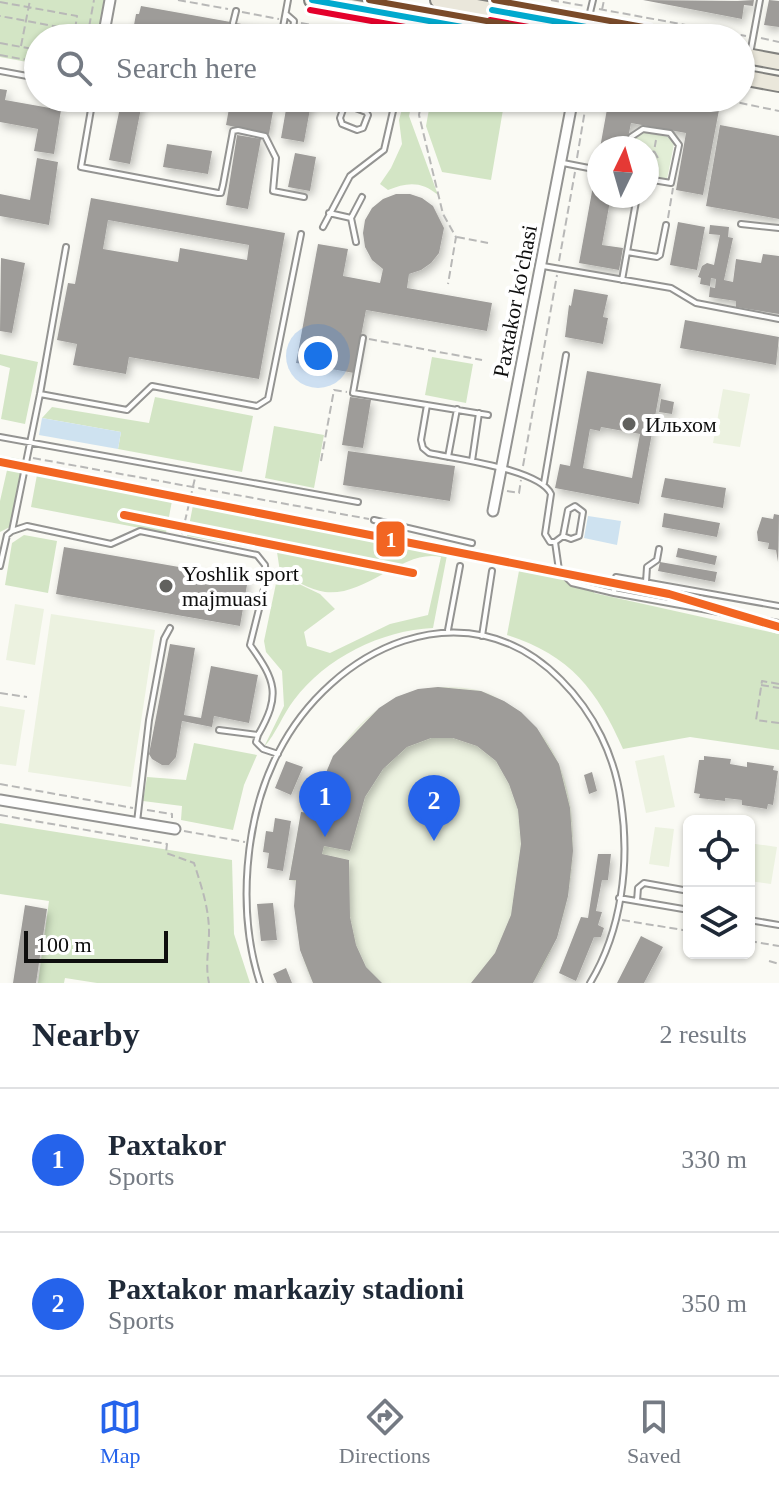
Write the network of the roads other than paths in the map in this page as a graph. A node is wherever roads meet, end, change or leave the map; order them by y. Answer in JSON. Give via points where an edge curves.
{"nodes":[{"id":1,"x":110,"y":0,"type":"edge"},
{"id":2,"x":288,"y":0,"type":"edge"},
{"id":3,"x":312,"y":0,"type":"edge"},
{"id":4,"x":438,"y":0,"type":"edge"},
{"id":5,"x":593,"y":0,"type":"edge"},
{"id":6,"x":760,"y":0,"type":"edge"},
{"id":7,"x":495,"y":5,"type":"edge"},
{"id":8,"x":236,"y":11,"type":"dead end"},
{"id":9,"x":286,"y":14,"type":"junction"},
{"id":10,"x":413,"y":18,"type":"junction"},
{"id":11,"x":542,"y":19,"type":"junction"},
{"id":12,"x":233,"y":23,"type":"dead end"},
{"id":13,"x":106,"y":24,"type":"edge"},
{"id":14,"x":284,"y":24,"type":"edge"},
{"id":15,"x":294,"y":24,"type":"edge"},
{"id":16,"x":412,"y":24,"type":"edge"},
{"id":17,"x":446,"y":24,"type":"edge"},
{"id":18,"x":478,"y":24,"type":"edge"},
{"id":19,"x":546,"y":24,"type":"edge"},
{"id":20,"x":559,"y":24,"type":"edge"},
{"id":21,"x":583,"y":24,"type":"edge"},
{"id":22,"x":755,"y":26,"type":"edge"},
{"id":23,"x":755,"y":58,"type":"edge"},
{"id":24,"x":779,"y":62,"type":"edge"},
{"id":25,"x":0,"y":71,"type":"edge"},
{"id":26,"x":24,"y":75,"type":"edge"},
{"id":27,"x":755,"y":80,"type":"edge"},
{"id":28,"x":779,"y":84,"type":"edge"},
{"id":29,"x":91,"y":112,"type":"edge"},
{"id":30,"x":342,"y":112,"type":"edge"},
{"id":31,"x":365,"y":112,"type":"edge"},
{"id":32,"x":393,"y":112,"type":"edge"},
{"id":33,"x":570,"y":112,"type":"edge"},
{"id":34,"x":632,"y":136,"type":"edge"},
{"id":35,"x":560,"y":163,"type":"junction"},
{"id":36,"x":587,"y":167,"type":"edge"},
{"id":37,"x":659,"y":181,"type":"edge"},
{"id":38,"x":304,"y":197,"type":"dead end"},
{"id":39,"x":362,"y":197,"type":"dead end"},
{"id":40,"x":635,"y":208,"type":"edge"},
{"id":41,"x":329,"y":213,"type":"junction"},
{"id":42,"x":351,"y":218,"type":"junction"},
{"id":43,"x":741,"y":224,"type":"dead end"},
{"id":44,"x":666,"y":225,"type":"road end"},
{"id":45,"x":323,"y":227,"type":"dead end"},
{"id":46,"x":779,"y":228,"type":"edge"},
{"id":47,"x":301,"y":234,"type":"dead end"},
{"id":48,"x":356,"y":242,"type":"dead end"},
{"id":49,"x":66,"y":247,"type":"dead end"},
{"id":50,"x":627,"y":252,"type":"junction"},
{"id":51,"x":540,"y":266,"type":"junction"},
{"id":52,"x":622,"y":280,"type":"junction"},
{"id":53,"x":779,"y":319,"type":"edge"},
{"id":54,"x":363,"y":338,"type":"road end"},
{"id":55,"x":566,"y":355,"type":"dead end"},
{"id":56,"x":40,"y":394,"type":"junction"},
{"id":57,"x":427,"y":405,"type":"junction"},
{"id":58,"x":457,"y":409,"type":"junction"},
{"id":59,"x":479,"y":413,"type":"junction"},
{"id":60,"x":488,"y":415,"type":"dead end"},
{"id":61,"x":0,"y":437,"type":"edge"},
{"id":62,"x":31,"y":442,"type":"junction"},
{"id":63,"x":448,"y":457,"type":"junction"},
{"id":64,"x":472,"y":461,"type":"junction"},
{"id":65,"x":502,"y":468,"type":"junction"},
{"id":66,"x":544,"y":483,"type":"junction"},
{"id":67,"x":358,"y":502,"type":"dead end"},
{"id":68,"x":493,"y":511,"type":"dead end"},
{"id":69,"x":374,"y":520,"type":"road end"},
{"id":70,"x":12,"y":531,"type":"junction"},
{"id":71,"x":563,"y":536,"type":"junction"},
{"id":72,"x":555,"y":542,"type":"junction"},
{"id":73,"x":472,"y":543,"type":"dead end"},
{"id":74,"x":659,"y":549,"type":"dead end"},
{"id":75,"x":0,"y":566,"type":"edge"},
{"id":76,"x":460,"y":566,"type":"dead end"},
{"id":77,"x":492,"y":571,"type":"dead end"},
{"id":78,"x":646,"y":582,"type":"junction"},
{"id":79,"x":614,"y":593,"type":"junction"},
{"id":80,"x":779,"y":606,"type":"edge"},
{"id":81,"x":779,"y":623,"type":"edge"},
{"id":82,"x":170,"y":628,"type":"dead end"},
{"id":83,"x":448,"y":631,"type":"junction"},
{"id":84,"x":482,"y":636,"type":"junction"},
{"id":85,"x":219,"y":730,"type":"dead end"},
{"id":86,"x":258,"y":735,"type":"junction"},
{"id":87,"x":278,"y":754,"type":"junction"},
{"id":88,"x":0,"y":800,"type":"edge"},
{"id":89,"x":137,"y":823,"type":"junction"},
{"id":90,"x":175,"y":829,"type":"road end"},
{"id":91,"x":683,"y":890,"type":"edge"},
{"id":92,"x":619,"y":898,"type":"junction"},
{"id":93,"x":637,"y":901,"type":"junction"},
{"id":94,"x":683,"y":909,"type":"edge"},
{"id":95,"x":755,"y":921,"type":"edge"},
{"id":96,"x":779,"y":925,"type":"edge"},
{"id":97,"x":260,"y":983,"type":"edge"},
{"id":98,"x":590,"y":983,"type":"edge"}],
"edges":[{"from":1,"to":13,"type":"street"},
{"from":2,"to":9,"type":"lane"},
{"from":3,"to":10,"type":"main road"},
{"from":4,"to":7,"type":"main road"},
{"from":5,"to":21,"type":"lane"},
{"from":6,"to":22,"type":"lane"},
{"from":7,"to":11,"type":"main road"},
{"from":8,"to":12,"type":"lane"},
{"from":9,"to":14,"type":"lane"},
{"from":9,"to":15,"type":"lane"},
{"from":10,"to":16,"type":"lane"},
{"from":10,"to":17,"type":"main road"},
{"from":10,"to":18,"type":"main road"},
{"from":11,"to":19,"type":"main road"},
{"from":11,"to":20,"type":"main road"},
{"from":23,"to":24,"type":"main road"},
{"from":25,"to":26,"type":"lane"},
{"from":27,"to":28,"type":"main road"},
{"from":29,"to":38,"type":"lane","via":[[81,167],[221,193],[233,131],[238,130],[265,136],[276,158],[273,191]]},
{"from":30,"to":31,"type":"lane","via":[[342,124],[357,130],[363,128]]},
{"from":32,"to":41,"type":"lane","via":[[384,150],[350,176]]},
{"from":33,"to":35,"type":"street","name":"Paxtakor ko'chasi"},
{"from":34,"to":37,"type":"lane","via":[[643,129],[670,133],[679,145],[671,183]]},
{"from":35,"to":36,"type":"lane"},
{"from":35,"to":51,"type":"street","name":"Paxtakor ko'chasi"},
{"from":39,"to":42,"type":"lane"},
{"from":40,"to":50,"type":"lane"},
{"from":41,"to":42,"type":"lane"},
{"from":41,"to":45,"type":"lane"},
{"from":42,"to":48,"type":"lane"},
{"from":43,"to":46,"type":"lane"},
{"from":44,"to":50,"type":"lane","via":[[660,255]]},
{"from":47,"to":56,"type":"lane","via":[[264,402],[257,406],[152,386],[127,410]]},
{"from":49,"to":56,"type":"lane"},
{"from":50,"to":52,"type":"lane"},
{"from":51,"to":52,"type":"lane"},
{"from":51,"to":65,"type":"street","name":"Paxtakor ko'chasi"},
{"from":52,"to":53,"type":"lane","via":[[671,288],[696,303]]},
{"from":54,"to":57,"type":"lane","via":[[353,393]]},
{"from":55,"to":66,"type":"lane"},
{"from":56,"to":62,"type":"lane"},
{"from":57,"to":58,"type":"lane"},
{"from":57,"to":63,"type":"lane","via":[[423,448]]},
{"from":58,"to":59,"type":"lane"},
{"from":58,"to":63,"type":"lane"},
{"from":59,"to":60,"type":"lane"},
{"from":59,"to":64,"type":"lane"},
{"from":61,"to":62,"type":"lane"},
{"from":62,"to":67,"type":"lane"},
{"from":62,"to":70,"type":"lane"},
{"from":63,"to":64,"type":"lane"},
{"from":64,"to":65,"type":"lane"},
{"from":65,"to":66,"type":"lane"},
{"from":65,"to":68,"type":"street","name":"Paxtakor ko'chasi"},
{"from":66,"to":72,"type":"lane","via":[[551,494],[545,534]]},
{"from":69,"to":73,"type":"lane"},
{"from":70,"to":75,"type":"lane"},
{"from":70,"to":86,"type":"lane","via":[[27,526],[111,544],[140,531],[257,555],[265,565],[266,581],[250,645],[272,680],[274,695]]},
{"from":71,"to":71,"type":"lane","via":[[568,510],[578,506],[583,515],[580,534]]},
{"from":71,"to":72,"type":"lane"},
{"from":72,"to":79,"type":"lane","via":[[559,570],[572,583]]},
{"from":74,"to":78,"type":"lane","via":[[657,560],[647,567]]},
{"from":76,"to":83,"type":"lane"},
{"from":77,"to":84,"type":"lane"},
{"from":78,"to":79,"type":"lane","via":[[616,577]]},
{"from":78,"to":80,"type":"lane"},
{"from":79,"to":81,"type":"lane"},
{"from":82,"to":89,"type":"lane","via":[[149,720]]},
{"from":83,"to":84,"type":"lane"},
{"from":83,"to":87,"type":"lane","via":[[396,644],[349,669],[308,708]]},
{"from":84,"to":92,"type":"lane","via":[[521,650],[554,673],[602,737],[623,815]]},
{"from":85,"to":86,"type":"lane"},
{"from":86,"to":87,"type":"lane","via":[[256,742],[263,749]]},
{"from":87,"to":97,"type":"lane","via":[[259,806],[247,875],[250,944]]},
{"from":88,"to":89,"type":"street"},
{"from":89,"to":90,"type":"street"},
{"from":91,"to":93,"type":"lane","via":[[644,883]]},
{"from":92,"to":93,"type":"lane"},
{"from":92,"to":98,"type":"lane","via":[[607,952]]},
{"from":93,"to":94,"type":"lane"},
{"from":95,"to":96,"type":"lane"}]}
